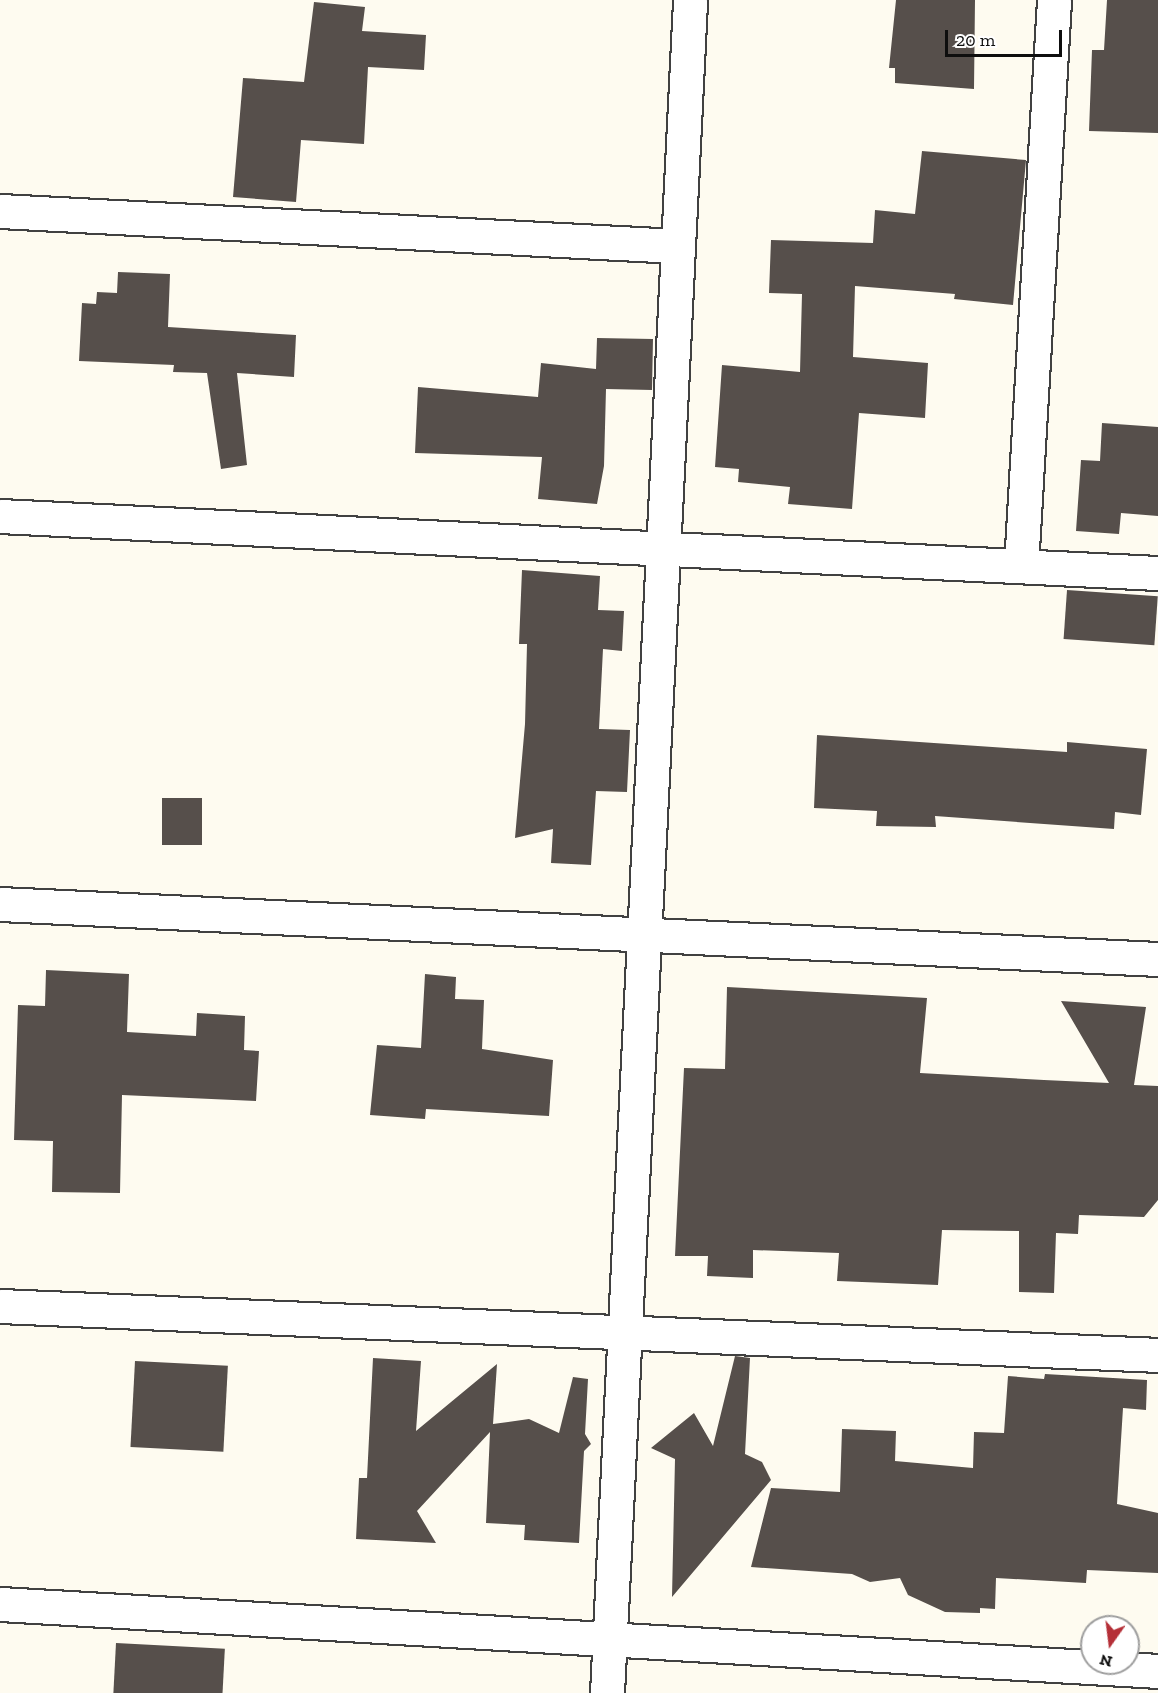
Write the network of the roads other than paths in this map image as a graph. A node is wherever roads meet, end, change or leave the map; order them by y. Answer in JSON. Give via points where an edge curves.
{"nodes":[{"id":1,"x":690,"y":0,"type":"edge"},
{"id":2,"x":1054,"y":0,"type":"edge"},
{"id":3,"x":0,"y":211,"type":"edge"},
{"id":4,"x":678,"y":246,"type":"junction"},
{"id":5,"x":0,"y":516,"type":"edge"},
{"id":6,"x":663,"y":548,"type":"junction"},
{"id":7,"x":1021,"y":566,"type":"junction"},
{"id":8,"x":1158,"y":573,"type":"edge"},
{"id":9,"x":0,"y":904,"type":"edge"},
{"id":10,"x":644,"y":934,"type":"junction"},
{"id":11,"x":1158,"y":959,"type":"edge"},
{"id":12,"x":0,"y":1306,"type":"edge"},
{"id":13,"x":624,"y":1332,"type":"junction"},
{"id":14,"x":1158,"y":1356,"type":"edge"},
{"id":15,"x":0,"y":1604,"type":"edge"},
{"id":16,"x":609,"y":1638,"type":"junction"},
{"id":17,"x":1158,"y":1671,"type":"edge"},
{"id":18,"x":607,"y":1693,"type":"edge"}],
"edges":[{"from":1,"to":4,"type":"street"},
{"from":2,"to":7,"type":"street"},
{"from":3,"to":4,"type":"street"},
{"from":4,"to":6,"type":"street"},
{"from":5,"to":6,"type":"street"},
{"from":6,"to":7,"type":"street"},
{"from":6,"to":10,"type":"street"},
{"from":7,"to":8,"type":"street"},
{"from":9,"to":10,"type":"street"},
{"from":10,"to":11,"type":"street"},
{"from":10,"to":13,"type":"street"},
{"from":12,"to":13,"type":"street"},
{"from":13,"to":14,"type":"street"},
{"from":13,"to":16,"type":"street"},
{"from":15,"to":16,"type":"street"},
{"from":16,"to":17,"type":"street"},
{"from":16,"to":18,"type":"street"}]}
